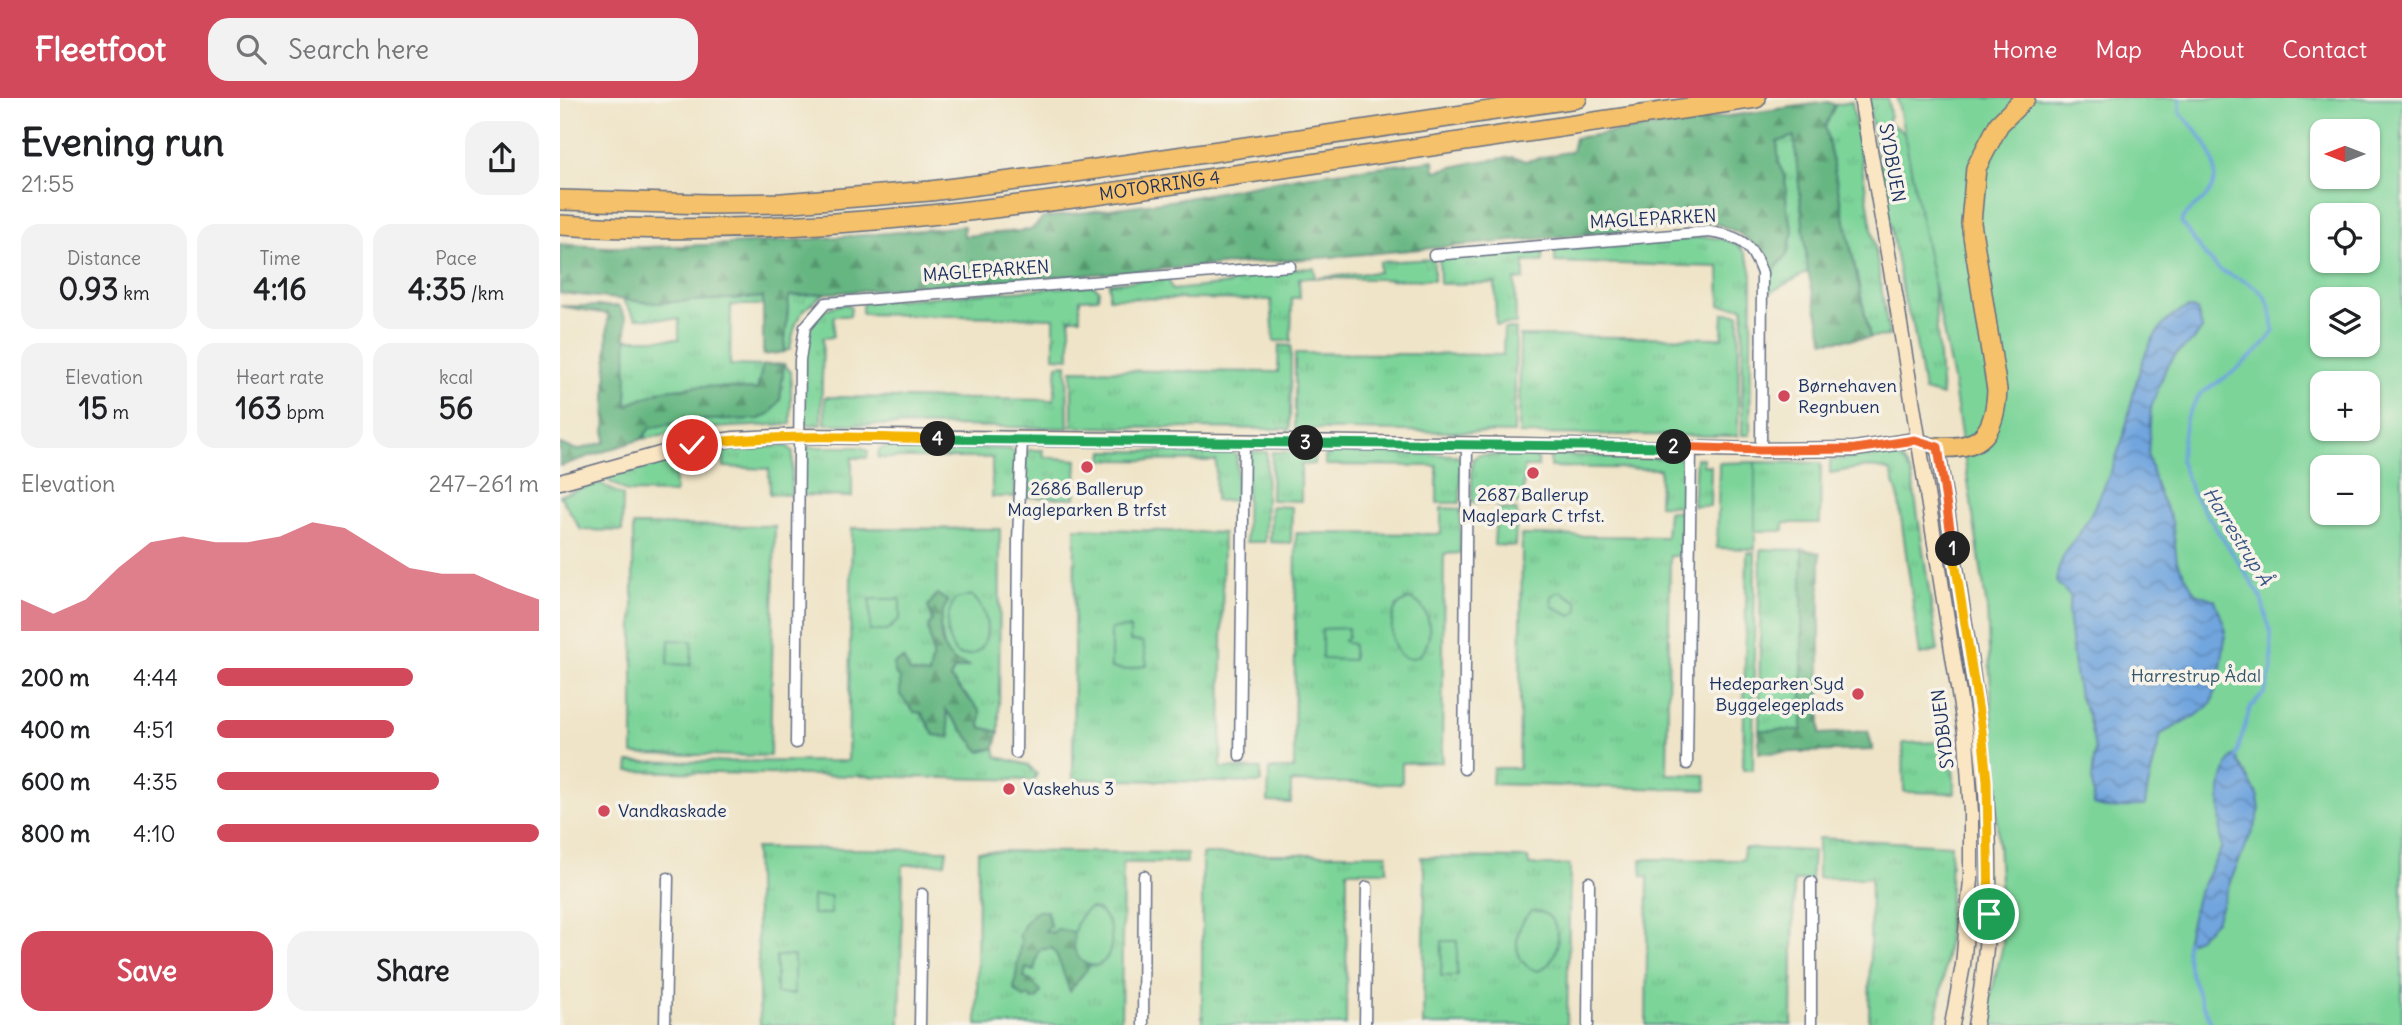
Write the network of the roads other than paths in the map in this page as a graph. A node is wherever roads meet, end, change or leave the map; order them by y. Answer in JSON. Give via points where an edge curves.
{"nodes":[{"id":1,"x":1577,"y":98,"type":"edge"},
{"id":2,"x":1756,"y":98,"type":"edge"},
{"id":3,"x":1861,"y":98,"type":"edge"},
{"id":4,"x":2025,"y":98,"type":"edge"},
{"id":5,"x":560,"y":200,"type":"edge"},
{"id":6,"x":560,"y":225,"type":"edge"},
{"id":7,"x":1434,"y":255,"type":"dead end"},
{"id":8,"x":1290,"y":266,"type":"dead end"},
{"id":9,"x":800,"y":436,"type":"junction"},
{"id":10,"x":1022,"y":440,"type":"junction"},
{"id":11,"x":1244,"y":442,"type":"junction"},
{"id":12,"x":1928,"y":444,"type":"junction"},
{"id":13,"x":1467,"y":445,"type":"junction"},
{"id":14,"x":1691,"y":447,"type":"junction"},
{"id":15,"x":1761,"y":450,"type":"junction"},
{"id":16,"x":560,"y":482,"type":"edge"},
{"id":17,"x":796,"y":743,"type":"dead end"},
{"id":18,"x":1016,"y":753,"type":"dead end"},
{"id":19,"x":1240,"y":756,"type":"dead end"},
{"id":20,"x":1687,"y":764,"type":"dead end"},
{"id":21,"x":1464,"y":769,"type":"dead end"},
{"id":22,"x":1144,"y":876,"type":"dead end"},
{"id":23,"x":668,"y":878,"type":"dead end"},
{"id":24,"x":1589,"y":882,"type":"dead end"},
{"id":25,"x":1811,"y":882,"type":"dead end"},
{"id":26,"x":1367,"y":887,"type":"dead end"},
{"id":27,"x":922,"y":894,"type":"dead end"},
{"id":28,"x":666,"y":1025,"type":"edge"},
{"id":29,"x":920,"y":1025,"type":"edge"},
{"id":30,"x":1143,"y":1025,"type":"edge"},
{"id":31,"x":1365,"y":1025,"type":"edge"},
{"id":32,"x":1588,"y":1025,"type":"edge"},
{"id":33,"x":1811,"y":1025,"type":"edge"},
{"id":34,"x":1952,"y":1025,"type":"edge"},
{"id":35,"x":1975,"y":1025,"type":"edge"}],
"edges":[{"from":1,"to":5,"type":"highway","name":"MOTORRING 4","via":[[930,191],[709,205]]},
{"from":2,"to":6,"type":"highway","name":"MOTORRING 4","via":[[1113,193],[871,222],[711,230]]},
{"from":3,"to":12,"type":"street","name":"SYDBUEN"},
{"from":4,"to":12,"type":"highway","via":[[1999,124],[1976,168],[1971,223],[1997,390],[1992,423],[1969,446]]},
{"from":7,"to":15,"type":"street","name":"MAGLEPARKEN","via":[[1709,232],[1746,243],[1762,273]]},
{"from":8,"to":9,"type":"street","name":"MAGLEPARKEN","via":[[826,303],[805,327]]},
{"from":9,"to":10,"type":"street"},
{"from":9,"to":16,"type":"street","via":[[692,445]]},
{"from":9,"to":17,"type":"street","name":"MAGLEPARKEN"},
{"from":10,"to":11,"type":"street"},
{"from":10,"to":18,"type":"street"},
{"from":11,"to":13,"type":"street"},
{"from":11,"to":19,"type":"street"},
{"from":12,"to":15,"type":"street"},
{"from":12,"to":34,"type":"street","name":"SYDBUEN","via":[[1966,738],[1971,812],[1964,965]]},
{"from":12,"to":35,"type":"street","name":"SYDBUEN","via":[[1982,731],[1987,781],[1989,914]]},
{"from":13,"to":14,"type":"street"},
{"from":13,"to":21,"type":"street"},
{"from":14,"to":15,"type":"street"},
{"from":14,"to":20,"type":"street"},
{"from":22,"to":30,"type":"street"},
{"from":23,"to":28,"type":"street"},
{"from":24,"to":32,"type":"street"},
{"from":25,"to":33,"type":"street"},
{"from":26,"to":31,"type":"street"},
{"from":27,"to":29,"type":"street"}]}
